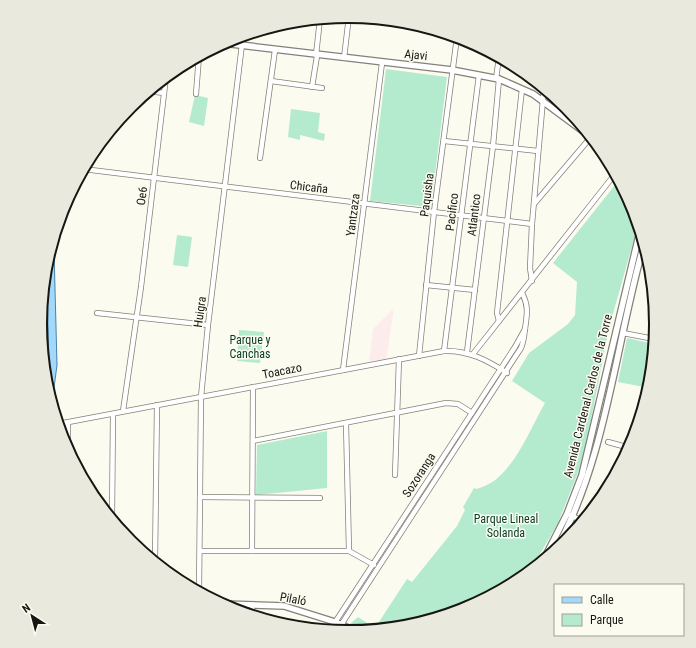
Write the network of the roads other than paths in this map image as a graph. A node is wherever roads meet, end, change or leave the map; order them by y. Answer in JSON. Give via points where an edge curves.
{"nodes":[{"id":1,"x":348,"y":23,"type":"edge"},
{"id":2,"x":319,"y":25,"type":"edge"},
{"id":3,"x":242,"y":43,"type":"edge"},
{"id":4,"x":456,"y":43,"type":"edge"},
{"id":5,"x":235,"y":45,"type":"edge"},
{"id":6,"x":241,"y":46,"type":"junction"},
{"id":7,"x":275,"y":50,"type":"junction"},
{"id":8,"x":316,"y":55,"type":"junction"},
{"id":9,"x":344,"y":58,"type":"junction"},
{"id":10,"x":198,"y":63,"type":"edge"},
{"id":11,"x":382,"y":63,"type":"junction"},
{"id":12,"x":498,"y":63,"type":"edge"},
{"id":13,"x":452,"y":70,"type":"junction"},
{"id":14,"x":479,"y":75,"type":"junction"},
{"id":15,"x":497,"y":79,"type":"junction"},
{"id":16,"x":271,"y":81,"type":"junction"},
{"id":17,"x":165,"y":85,"type":"edge"},
{"id":18,"x":312,"y":86,"type":"junction"},
{"id":19,"x":322,"y":88,"type":"dead end"},
{"id":20,"x":522,"y":89,"type":"junction"},
{"id":21,"x":157,"y":92,"type":"edge"},
{"id":22,"x":164,"y":93,"type":"junction"},
{"id":23,"x":196,"y":94,"type":"dead end"},
{"id":24,"x":543,"y":95,"type":"edge"},
{"id":25,"x":542,"y":100,"type":"junction"},
{"id":26,"x":569,"y":121,"type":"edge"},
{"id":27,"x":444,"y":141,"type":"junction"},
{"id":28,"x":587,"y":141,"type":"edge"},
{"id":29,"x":470,"y":144,"type":"junction"},
{"id":30,"x":493,"y":146,"type":"junction"},
{"id":31,"x":516,"y":148,"type":"junction"},
{"id":32,"x":538,"y":151,"type":"junction"},
{"id":33,"x":260,"y":158,"type":"dead end"},
{"id":34,"x":89,"y":170,"type":"edge"},
{"id":35,"x":154,"y":178,"type":"junction"},
{"id":36,"x":611,"y":179,"type":"edge"},
{"id":37,"x":226,"y":187,"type":"junction"},
{"id":38,"x":364,"y":203,"type":"junction"},
{"id":39,"x":534,"y":204,"type":"junction"},
{"id":40,"x":434,"y":212,"type":"junction"},
{"id":41,"x":461,"y":215,"type":"junction"},
{"id":42,"x":484,"y":218,"type":"junction"},
{"id":43,"x":507,"y":221,"type":"junction"},
{"id":44,"x":532,"y":224,"type":"junction"},
{"id":45,"x":638,"y":241,"type":"edge"},
{"id":46,"x":641,"y":255,"type":"edge"},
{"id":47,"x":51,"y":280,"type":"edge"},
{"id":48,"x":532,"y":281,"type":"junction"},
{"id":49,"x":426,"y":285,"type":"junction"},
{"id":50,"x":453,"y":287,"type":"junction"},
{"id":51,"x":475,"y":290,"type":"junction"},
{"id":52,"x":522,"y":293,"type":"junction"},
{"id":53,"x":97,"y":313,"type":"dead end"},
{"id":54,"x":137,"y":317,"type":"junction"},
{"id":55,"x":499,"y":321,"type":"junction"},
{"id":56,"x":208,"y":325,"type":"junction"},
{"id":57,"x":524,"y":330,"type":"junction"},
{"id":58,"x":623,"y":333,"type":"junction"},
{"id":59,"x":648,"y":339,"type":"edge"},
{"id":60,"x":444,"y":351,"type":"junction"},
{"id":61,"x":467,"y":352,"type":"junction"},
{"id":62,"x":473,"y":354,"type":"junction"},
{"id":63,"x":419,"y":356,"type":"junction"},
{"id":64,"x":399,"y":359,"type":"junction"},
{"id":65,"x":501,"y":369,"type":"junction"},
{"id":66,"x":343,"y":370,"type":"junction"},
{"id":67,"x":507,"y":373,"type":"junction"},
{"id":68,"x":52,"y":375,"type":"edge"},
{"id":69,"x":253,"y":387,"type":"junction"},
{"id":70,"x":201,"y":397,"type":"junction"},
{"id":71,"x":157,"y":405,"type":"junction"},
{"id":72,"x":123,"y":411,"type":"junction"},
{"id":73,"x":397,"y":412,"type":"junction"},
{"id":74,"x":472,"y":413,"type":"junction"},
{"id":75,"x":113,"y":414,"type":"junction"},
{"id":76,"x":68,"y":422,"type":"junction"},
{"id":77,"x":64,"y":423,"type":"edge"},
{"id":78,"x":346,"y":423,"type":"junction"},
{"id":79,"x":68,"y":434,"type":"edge"},
{"id":80,"x":253,"y":441,"type":"junction"},
{"id":81,"x":608,"y":442,"type":"dead end"},
{"id":82,"x":623,"y":446,"type":"edge"},
{"id":83,"x":395,"y":475,"type":"dead end"},
{"id":84,"x":200,"y":498,"type":"junction"},
{"id":85,"x":253,"y":498,"type":"junction"},
{"id":86,"x":320,"y":498,"type":"dead end"},
{"id":87,"x":112,"y":511,"type":"edge"},
{"id":88,"x":567,"y":514,"type":"junction"},
{"id":89,"x":573,"y":517,"type":"junction"},
{"id":90,"x":577,"y":519,"type":"edge"},
{"id":91,"x":565,"y":532,"type":"edge"},
{"id":92,"x":551,"y":546,"type":"edge"},
{"id":93,"x":200,"y":551,"type":"junction"},
{"id":94,"x":252,"y":551,"type":"junction"},
{"id":95,"x":349,"y":551,"type":"junction"},
{"id":96,"x":155,"y":554,"type":"edge"},
{"id":97,"x":373,"y":564,"type":"junction"},
{"id":98,"x":378,"y":568,"type":"junction"},
{"id":99,"x":199,"y":586,"type":"edge"},
{"id":100,"x":240,"y":605,"type":"edge"},
{"id":101,"x":252,"y":605,"type":"junction"},
{"id":102,"x":252,"y":609,"type":"edge"},
{"id":103,"x":335,"y":622,"type":"junction"},
{"id":104,"x":342,"y":625,"type":"joint"}],
"edges":[{"from":1,"to":9,"type":"street"},
{"from":2,"to":8,"type":"street"},
{"from":3,"to":6,"type":"street","name":"Huigra"},
{"from":4,"to":13,"type":"street","name":"Paquisha"},
{"from":5,"to":6,"type":"street","name":"Ajavi"},
{"from":6,"to":7,"type":"street","name":"Ajavi"},
{"from":6,"to":37,"type":"street","name":"Huigra"},
{"from":7,"to":8,"type":"street","name":"Ajavi"},
{"from":7,"to":16,"type":"street"},
{"from":8,"to":9,"type":"street","name":"Ajavi"},
{"from":8,"to":18,"type":"street"},
{"from":9,"to":11,"type":"street","name":"Ajavi"},
{"from":10,"to":23,"type":"street"},
{"from":11,"to":13,"type":"street","name":"Ajavi"},
{"from":11,"to":38,"type":"street","name":"Yantzaza"},
{"from":12,"to":15,"type":"street","name":"Atlantico"},
{"from":13,"to":14,"type":"street","name":"Ajavi"},
{"from":13,"to":27,"type":"street","name":"Paquisha"},
{"from":14,"to":15,"type":"street","name":"Ajavi"},
{"from":14,"to":29,"type":"street","name":"Pacifico"},
{"from":15,"to":20,"type":"street","name":"Ajavi"},
{"from":15,"to":30,"type":"street","name":"Atlantico"},
{"from":16,"to":18,"type":"street"},
{"from":16,"to":33,"type":"street"},
{"from":17,"to":22,"type":"street","name":"Oe6"},
{"from":18,"to":19,"type":"street"},
{"from":20,"to":25,"type":"street","name":"Ajavi"},
{"from":20,"to":31,"type":"street"},
{"from":21,"to":22,"type":"street"},
{"from":22,"to":35,"type":"street","name":"Oe6"},
{"from":24,"to":25,"type":"street"},
{"from":25,"to":26,"type":"street","name":"Ajavi"},
{"from":25,"to":32,"type":"street"},
{"from":27,"to":29,"type":"street"},
{"from":27,"to":40,"type":"street","name":"Paquisha"},
{"from":28,"to":39,"type":"street"},
{"from":29,"to":30,"type":"street"},
{"from":29,"to":41,"type":"street","name":"Pacifico"},
{"from":30,"to":31,"type":"street"},
{"from":30,"to":42,"type":"street","name":"Atlantico"},
{"from":31,"to":32,"type":"street"},
{"from":31,"to":43,"type":"street"},
{"from":32,"to":39,"type":"street"},
{"from":34,"to":35,"type":"street","name":"Chicaña"},
{"from":35,"to":37,"type":"street","name":"Chicaña"},
{"from":35,"to":54,"type":"street","name":"Oe6"},
{"from":36,"to":48,"type":"street"},
{"from":37,"to":38,"type":"street","name":"Chicaña"},
{"from":37,"to":56,"type":"street","name":"Huigra"},
{"from":38,"to":40,"type":"street","name":"Chicaña"},
{"from":38,"to":66,"type":"street","name":"Yantzaza"},
{"from":39,"to":44,"type":"street"},
{"from":40,"to":41,"type":"street","name":"Chicaña"},
{"from":40,"to":49,"type":"street","name":"Paquisha"},
{"from":41,"to":42,"type":"street","name":"Chicaña"},
{"from":41,"to":50,"type":"street","name":"Pacifico"},
{"from":42,"to":43,"type":"street","name":"Chicaña"},
{"from":42,"to":51,"type":"street","name":"Atlantico"},
{"from":43,"to":44,"type":"street","name":"Chicaña"},
{"from":43,"to":55,"type":"street","via":[[497,313]]},
{"from":44,"to":48,"type":"street"},
{"from":45,"to":88,"type":"street","name":"Avenida Cardenal Carlos de la Torre","via":[[582,475]]},
{"from":46,"to":58,"type":"street","name":"Avenida Cardenal Carlos de la Torre"},
{"from":47,"to":68,"type":"main road"},
{"from":48,"to":52,"type":"street"},
{"from":49,"to":50,"type":"street"},
{"from":49,"to":63,"type":"street","name":"Paquisha"},
{"from":50,"to":51,"type":"street"},
{"from":50,"to":60,"type":"street","name":"Pacifico"},
{"from":51,"to":61,"type":"street","name":"Atlantico"},
{"from":52,"to":55,"type":"street"},
{"from":52,"to":57,"type":"street","name":"Sozoranga","via":[[528,310]]},
{"from":53,"to":54,"type":"street"},
{"from":54,"to":56,"type":"street"},
{"from":54,"to":72,"type":"street","name":"Oe6"},
{"from":55,"to":62,"type":"street"},
{"from":56,"to":70,"type":"street","name":"Huigra"},
{"from":57,"to":65,"type":"street","name":"Sozoranga"},
{"from":57,"to":67,"type":"street","name":"Sozoranga","via":[[522,348]]},
{"from":58,"to":59,"type":"street"},
{"from":58,"to":89,"type":"street","name":"Avenida Cardenal Carlos de la Torre","via":[[589,475]]},
{"from":60,"to":61,"type":"street","name":"Toacazo"},
{"from":60,"to":63,"type":"street","name":"Toacazo"},
{"from":61,"to":62,"type":"street","name":"Toacazo"},
{"from":62,"to":65,"type":"street","name":"Toacazo"},
{"from":63,"to":64,"type":"street","name":"Toacazo"},
{"from":64,"to":66,"type":"street","name":"Toacazo"},
{"from":64,"to":73,"type":"street"},
{"from":65,"to":67,"type":"street","name":"Toacazo"},
{"from":65,"to":74,"type":"street","name":"Sozoranga"},
{"from":66,"to":69,"type":"street","name":"Toacazo"},
{"from":67,"to":98,"type":"street","name":"Sozoranga"},
{"from":69,"to":70,"type":"street","name":"Toacazo"},
{"from":69,"to":80,"type":"street"},
{"from":70,"to":71,"type":"street","name":"Toacazo"},
{"from":70,"to":84,"type":"street","name":"Huigra"},
{"from":71,"to":72,"type":"street","name":"Toacazo"},
{"from":71,"to":96,"type":"street"},
{"from":72,"to":75,"type":"street","name":"Toacazo"},
{"from":73,"to":74,"type":"street","via":[[452,403]]},
{"from":73,"to":78,"type":"street"},
{"from":73,"to":83,"type":"street"},
{"from":74,"to":97,"type":"street","name":"Sozoranga"},
{"from":75,"to":76,"type":"street","name":"Toacazo"},
{"from":75,"to":87,"type":"street"},
{"from":76,"to":77,"type":"street","name":"Toacazo"},
{"from":76,"to":79,"type":"street"},
{"from":78,"to":80,"type":"street"},
{"from":78,"to":95,"type":"street"},
{"from":80,"to":85,"type":"street"},
{"from":81,"to":82,"type":"street"},
{"from":84,"to":85,"type":"street"},
{"from":84,"to":93,"type":"street","name":"Huigra"},
{"from":85,"to":86,"type":"street"},
{"from":85,"to":94,"type":"street"},
{"from":88,"to":89,"type":"street"},
{"from":88,"to":92,"type":"street","name":"Avenida Cardenal Carlos de la Torre"},
{"from":89,"to":90,"type":"street"},
{"from":89,"to":91,"type":"street","name":"Avenida Cardenal Carlos de la Torre"},
{"from":93,"to":94,"type":"street"},
{"from":93,"to":99,"type":"street","name":"Huigra"},
{"from":94,"to":95,"type":"street"},
{"from":95,"to":97,"type":"street"},
{"from":97,"to":98,"type":"street"},
{"from":97,"to":103,"type":"street","name":"Sozoranga"},
{"from":98,"to":104,"type":"street","name":"Sozoranga"},
{"from":100,"to":101,"type":"street","name":"Pilaló"},
{"from":101,"to":102,"type":"street"},
{"from":101,"to":103,"type":"street","name":"Pilaló","via":[[285,607]]},
{"from":103,"to":104,"type":"street","name":"Pilaló"}]}
